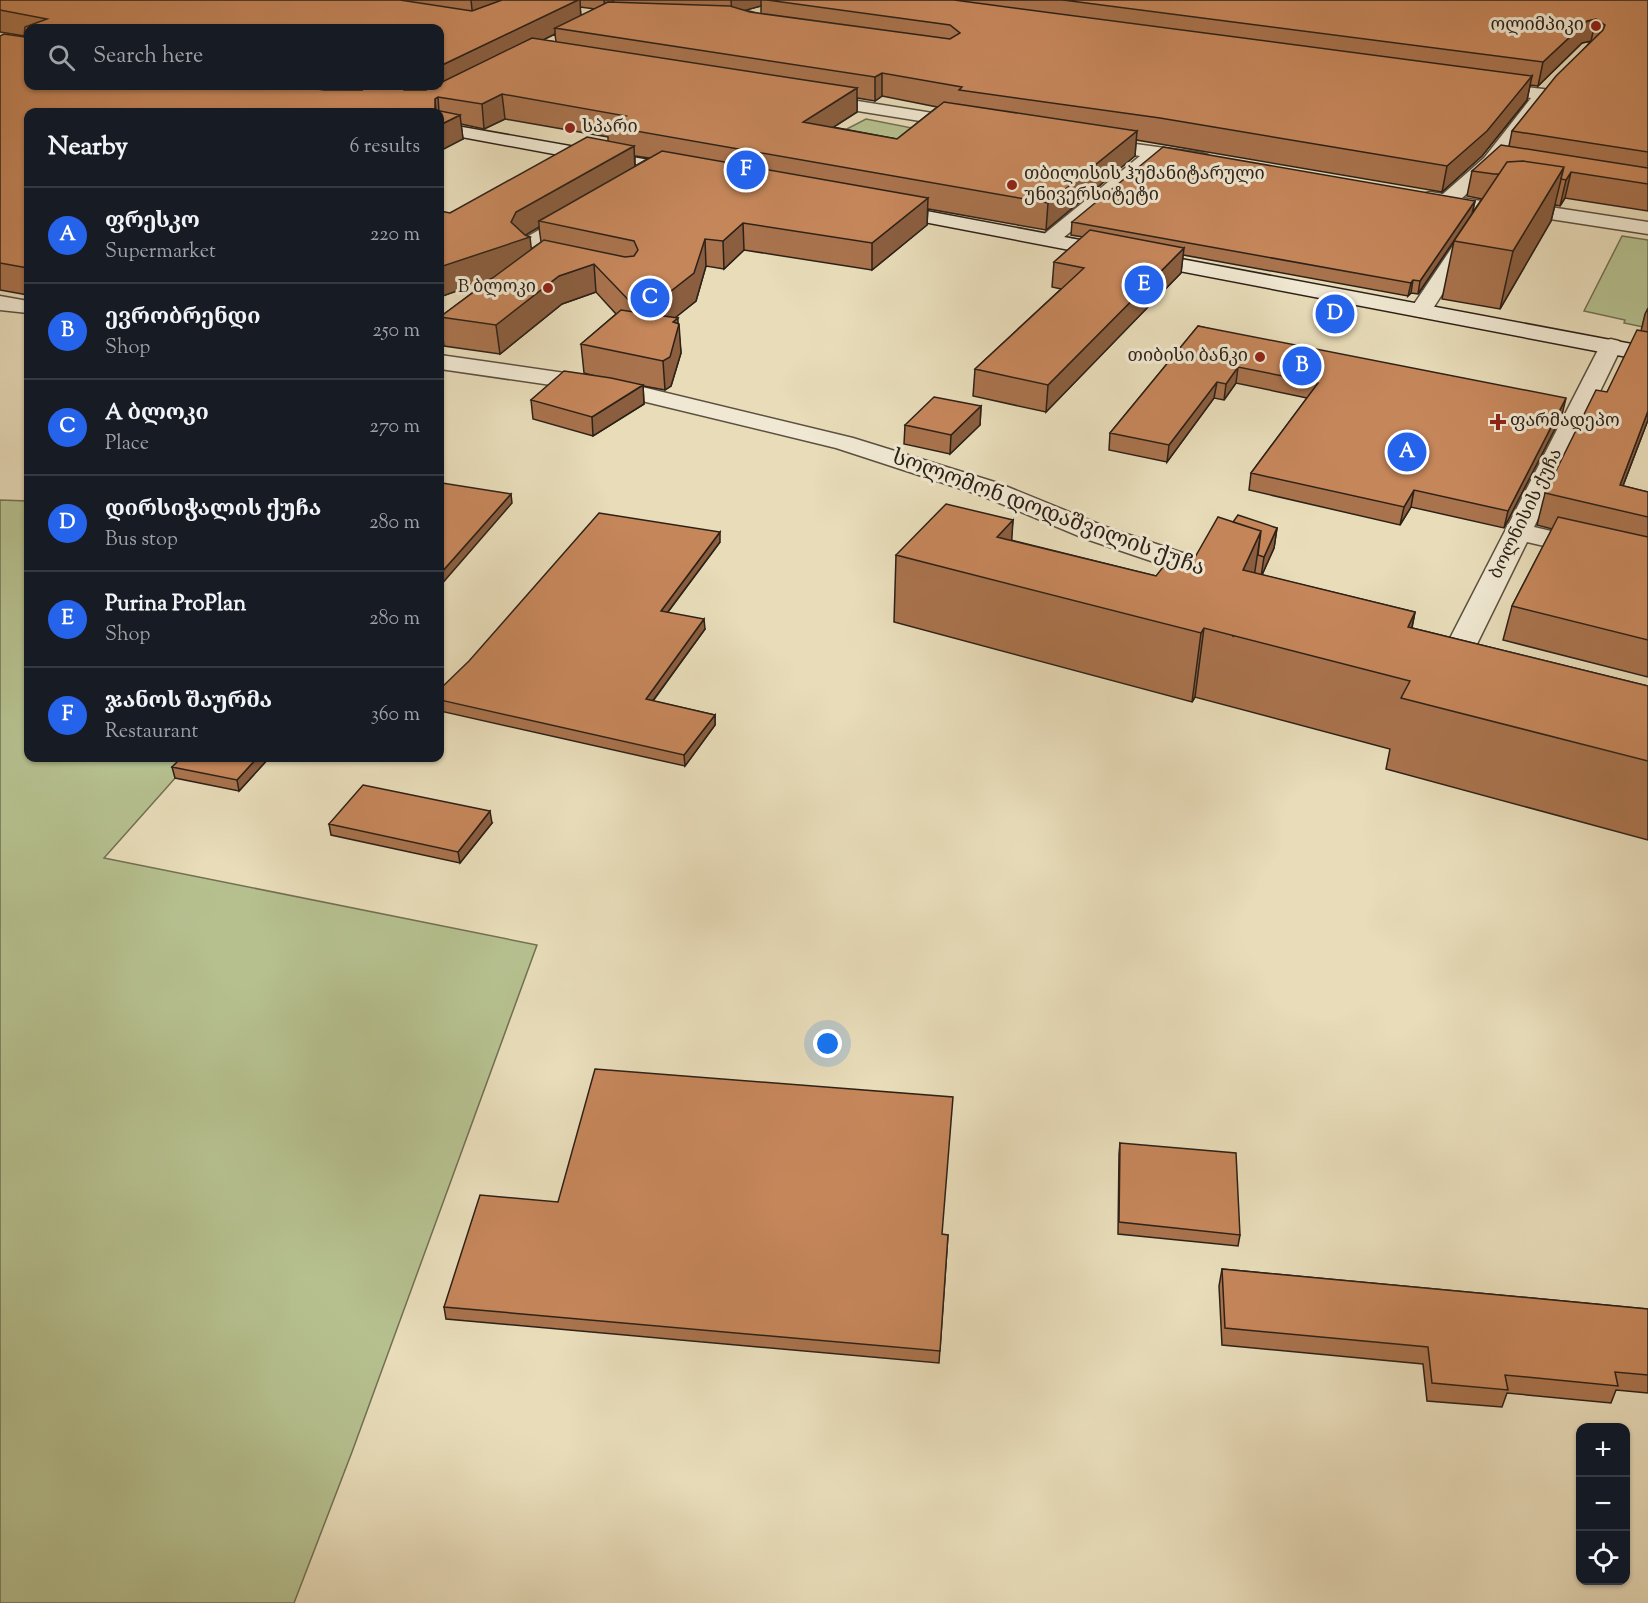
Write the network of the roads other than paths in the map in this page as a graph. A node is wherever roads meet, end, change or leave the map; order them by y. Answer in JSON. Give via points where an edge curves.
{"nodes":[{"id":1,"x":1559,"y":79,"type":"edge"},
{"id":2,"x":1465,"y":84,"type":"edge"},
{"id":3,"x":1543,"y":94,"type":"junction"},
{"id":4,"x":800,"y":97,"type":"edge"},
{"id":5,"x":989,"y":127,"type":"edge"},
{"id":6,"x":444,"y":129,"type":"edge"},
{"id":7,"x":1072,"y":140,"type":"edge"},
{"id":8,"x":1156,"y":151,"type":"junction"},
{"id":9,"x":1491,"y":162,"type":"junction"},
{"id":10,"x":1224,"y":163,"type":"edge"},
{"id":11,"x":1514,"y":166,"type":"edge"},
{"id":12,"x":659,"y":168,"type":"junction"},
{"id":13,"x":697,"y":174,"type":"edge"},
{"id":14,"x":630,"y":185,"type":"edge"},
{"id":15,"x":1414,"y":195,"type":"edge"},
{"id":16,"x":1447,"y":201,"type":"junction"},
{"id":17,"x":601,"y":202,"type":"edge"},
{"id":18,"x":862,"y":204,"type":"edge"},
{"id":19,"x":1488,"y":208,"type":"junction"},
{"id":20,"x":1648,"y":228,"type":"edge"},
{"id":21,"x":1050,"y":239,"type":"junction"},
{"id":22,"x":583,"y":267,"type":"edge"},
{"id":23,"x":0,"y":303,"type":"edge"},
{"id":24,"x":24,"y":306,"type":"edge"},
{"id":25,"x":1421,"y":310,"type":"junction"},
{"id":26,"x":1611,"y":346,"type":"junction"},
{"id":27,"x":1648,"y":354,"type":"edge"},
{"id":28,"x":444,"y":363,"type":"edge"},
{"id":29,"x":1518,"y":532,"type":"junction"},
{"id":30,"x":1648,"y":562,"type":"edge"},
{"id":31,"x":1260,"y":589,"type":"edge"},
{"id":32,"x":1460,"y":650,"type":"edge"}],
"edges":[{"from":1,"to":3,"type":"street"},
{"from":2,"to":3,"type":"street"},
{"from":3,"to":9,"type":"street"},
{"from":4,"to":5,"type":"street"},
{"from":6,"to":12,"type":"street"},
{"from":7,"to":8,"type":"street"},
{"from":8,"to":10,"type":"street"},
{"from":8,"to":21,"type":"street"},
{"from":9,"to":11,"type":"street"},
{"from":9,"to":16,"type":"street"},
{"from":12,"to":13,"type":"street"},
{"from":12,"to":14,"type":"street"},
{"from":15,"to":16,"type":"street"},
{"from":16,"to":19,"type":"street"},
{"from":17,"to":22,"type":"street","via":[[527,245],[536,257]]},
{"from":18,"to":21,"type":"street"},
{"from":19,"to":20,"type":"street","via":[[1510,207]]},
{"from":19,"to":25,"type":"street"},
{"from":21,"to":25,"type":"street"},
{"from":23,"to":24,"type":"street"},
{"from":25,"to":26,"type":"street"},
{"from":26,"to":27,"type":"street"},
{"from":26,"to":29,"type":"street","name":"ბოლნისის ქუჩა"},
{"from":28,"to":31,"type":"street","name":"სოლომონ დოდაშვილის ქუჩა","via":[[613,387],[844,443],[989,489],[1096,533]]},
{"from":29,"to":30,"type":"street"},
{"from":29,"to":32,"type":"street","name":"ბოლნისის ქუჩა"}]}
